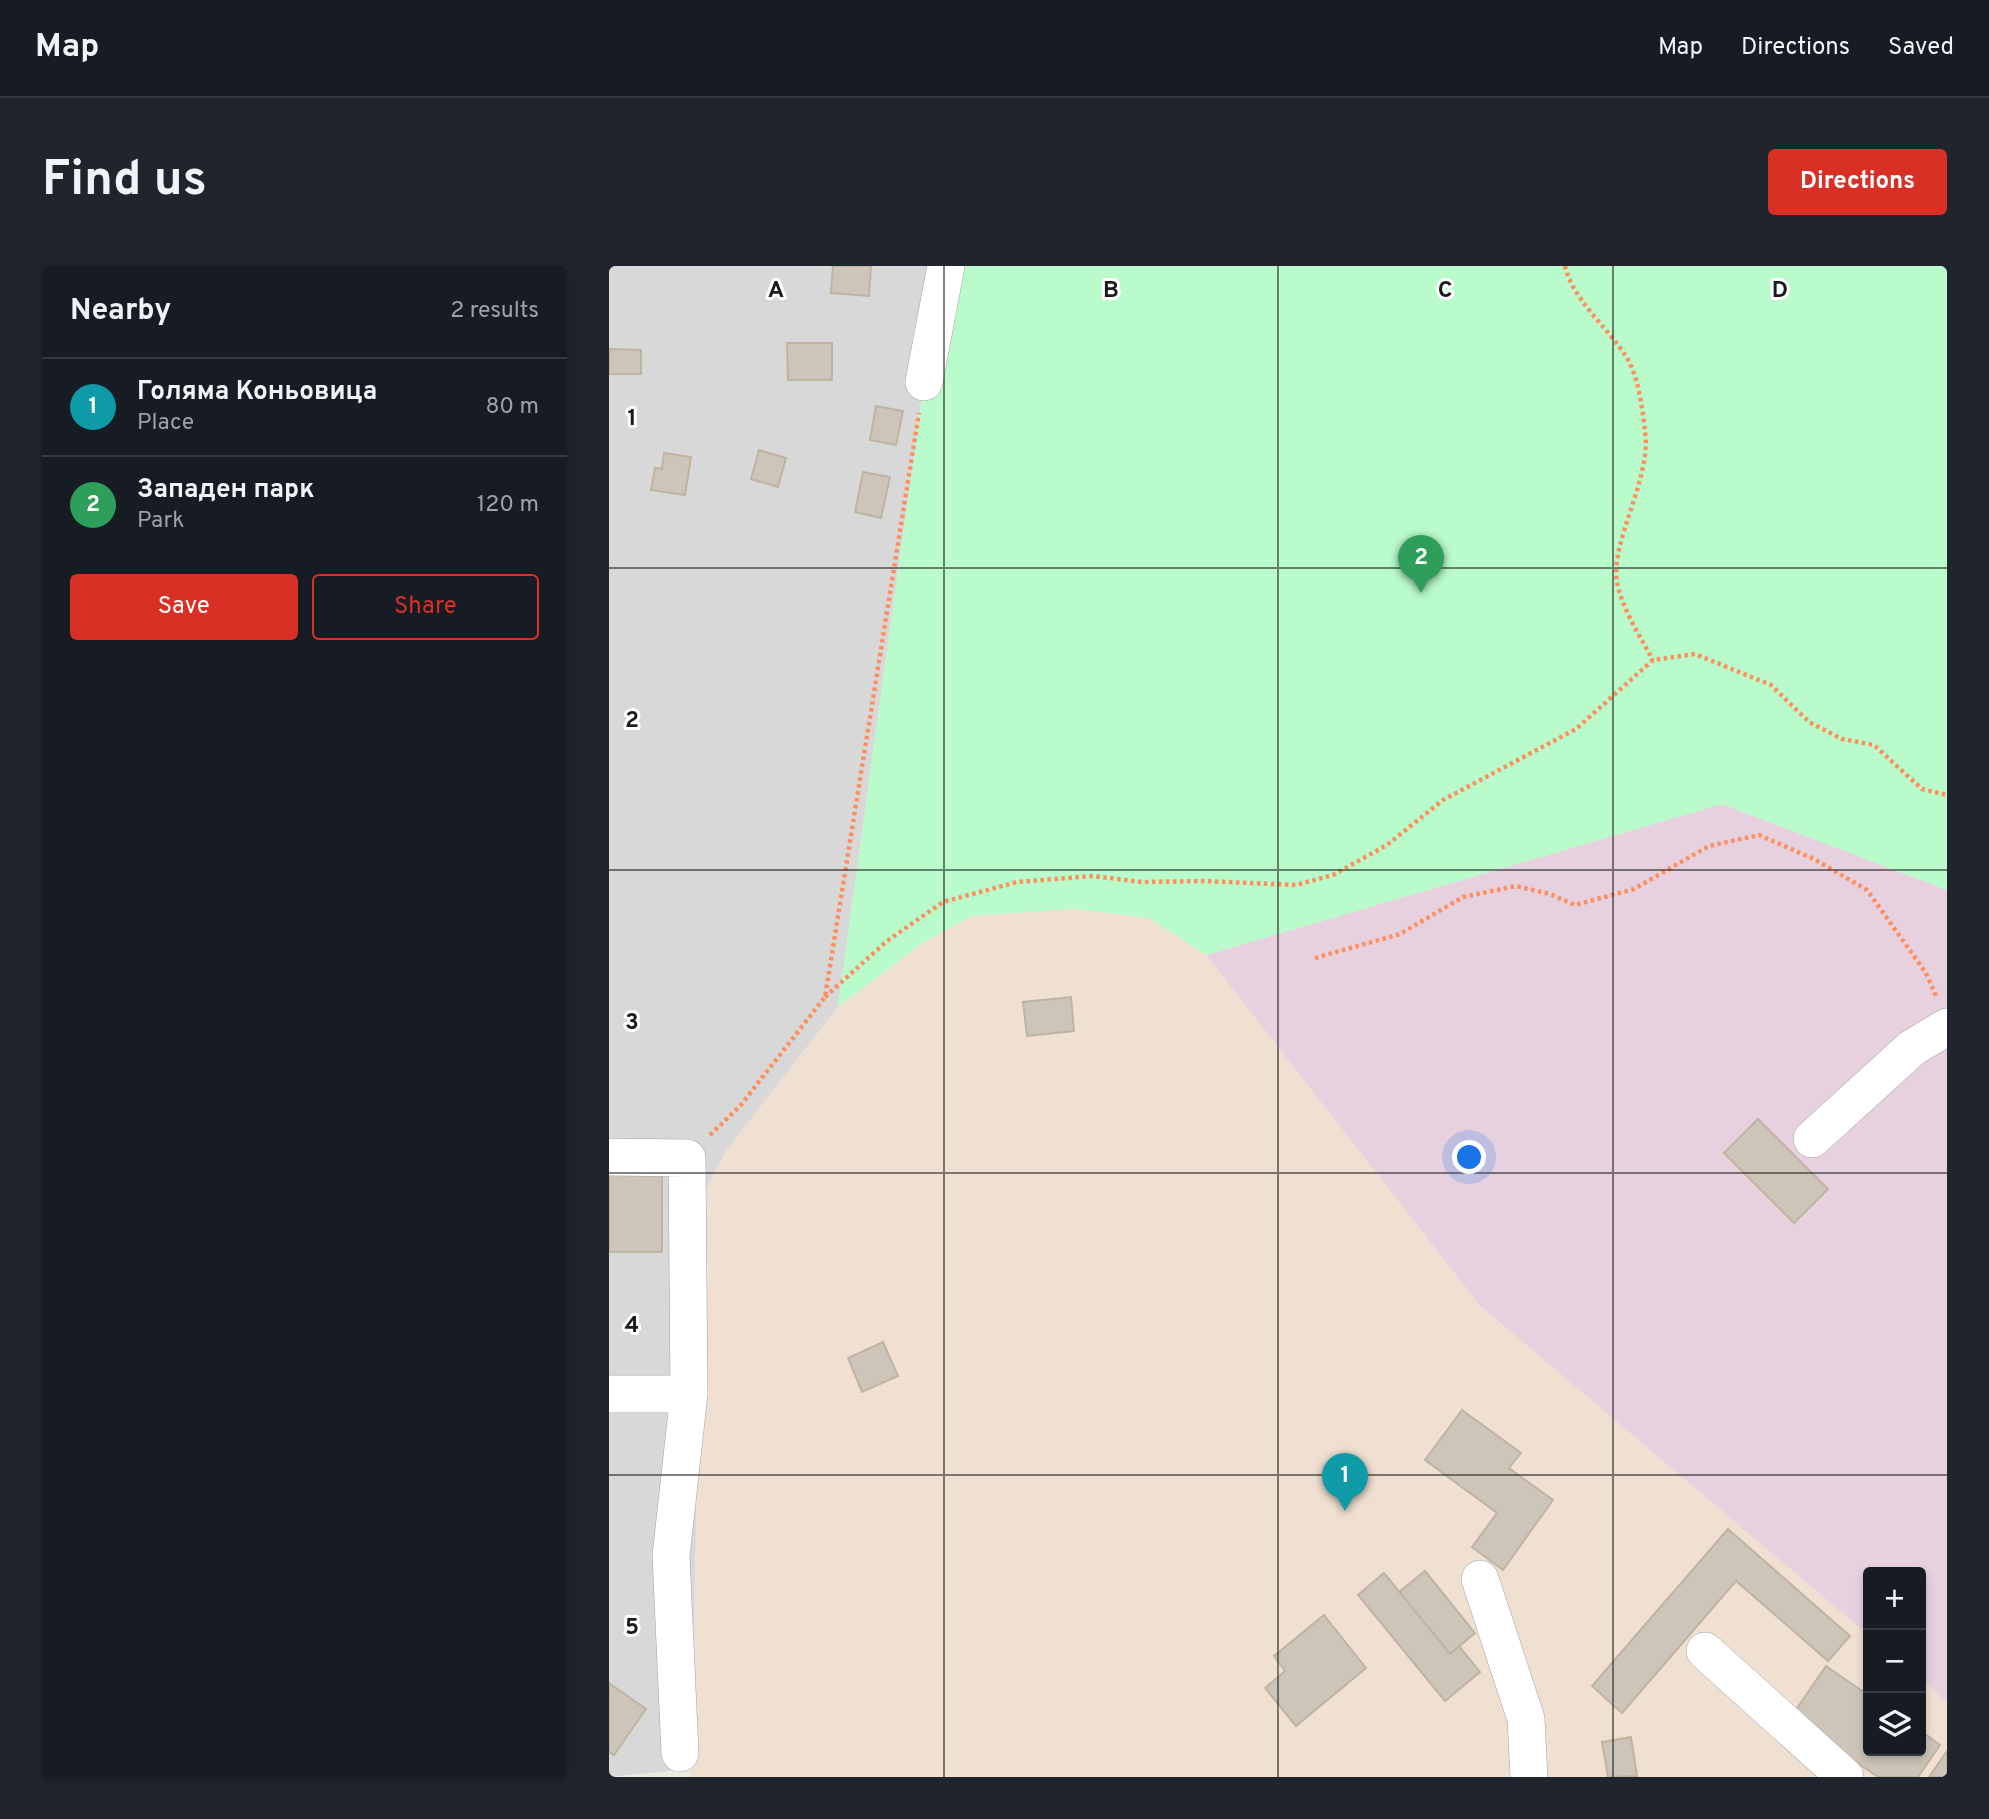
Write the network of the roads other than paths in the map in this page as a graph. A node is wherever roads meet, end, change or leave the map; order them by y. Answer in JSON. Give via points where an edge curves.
{"nodes":[{"id":1,"x":946,"y":266,"type":"edge"},
{"id":2,"x":924,"y":382,"type":"road end"},
{"id":3,"x":1942,"y":1012,"type":"edge"},
{"id":4,"x":1812,"y":1139,"type":"dead end"},
{"id":5,"x":609,"y":1157,"type":"edge"},
{"id":6,"x":609,"y":1394,"type":"edge"},
{"id":7,"x":689,"y":1394,"type":"junction"},
{"id":8,"x":1480,"y":1579,"type":"dead end"},
{"id":9,"x":1705,"y":1651,"type":"dead end"},
{"id":10,"x":680,"y":1752,"type":"dead end"},
{"id":11,"x":1529,"y":1777,"type":"edge"},
{"id":12,"x":1845,"y":1777,"type":"edge"}],
"edges":[{"from":1,"to":2,"type":"street"},
{"from":3,"to":4,"type":"street","via":[[1912,1048]]},
{"from":5,"to":7,"type":"street","via":[[687,1158]]},
{"from":6,"to":7,"type":"street"},
{"from":7,"to":10,"type":"street","via":[[671,1556]]},
{"from":8,"to":11,"type":"street","via":[[1526,1719]]},
{"from":9,"to":12,"type":"street"}]}
